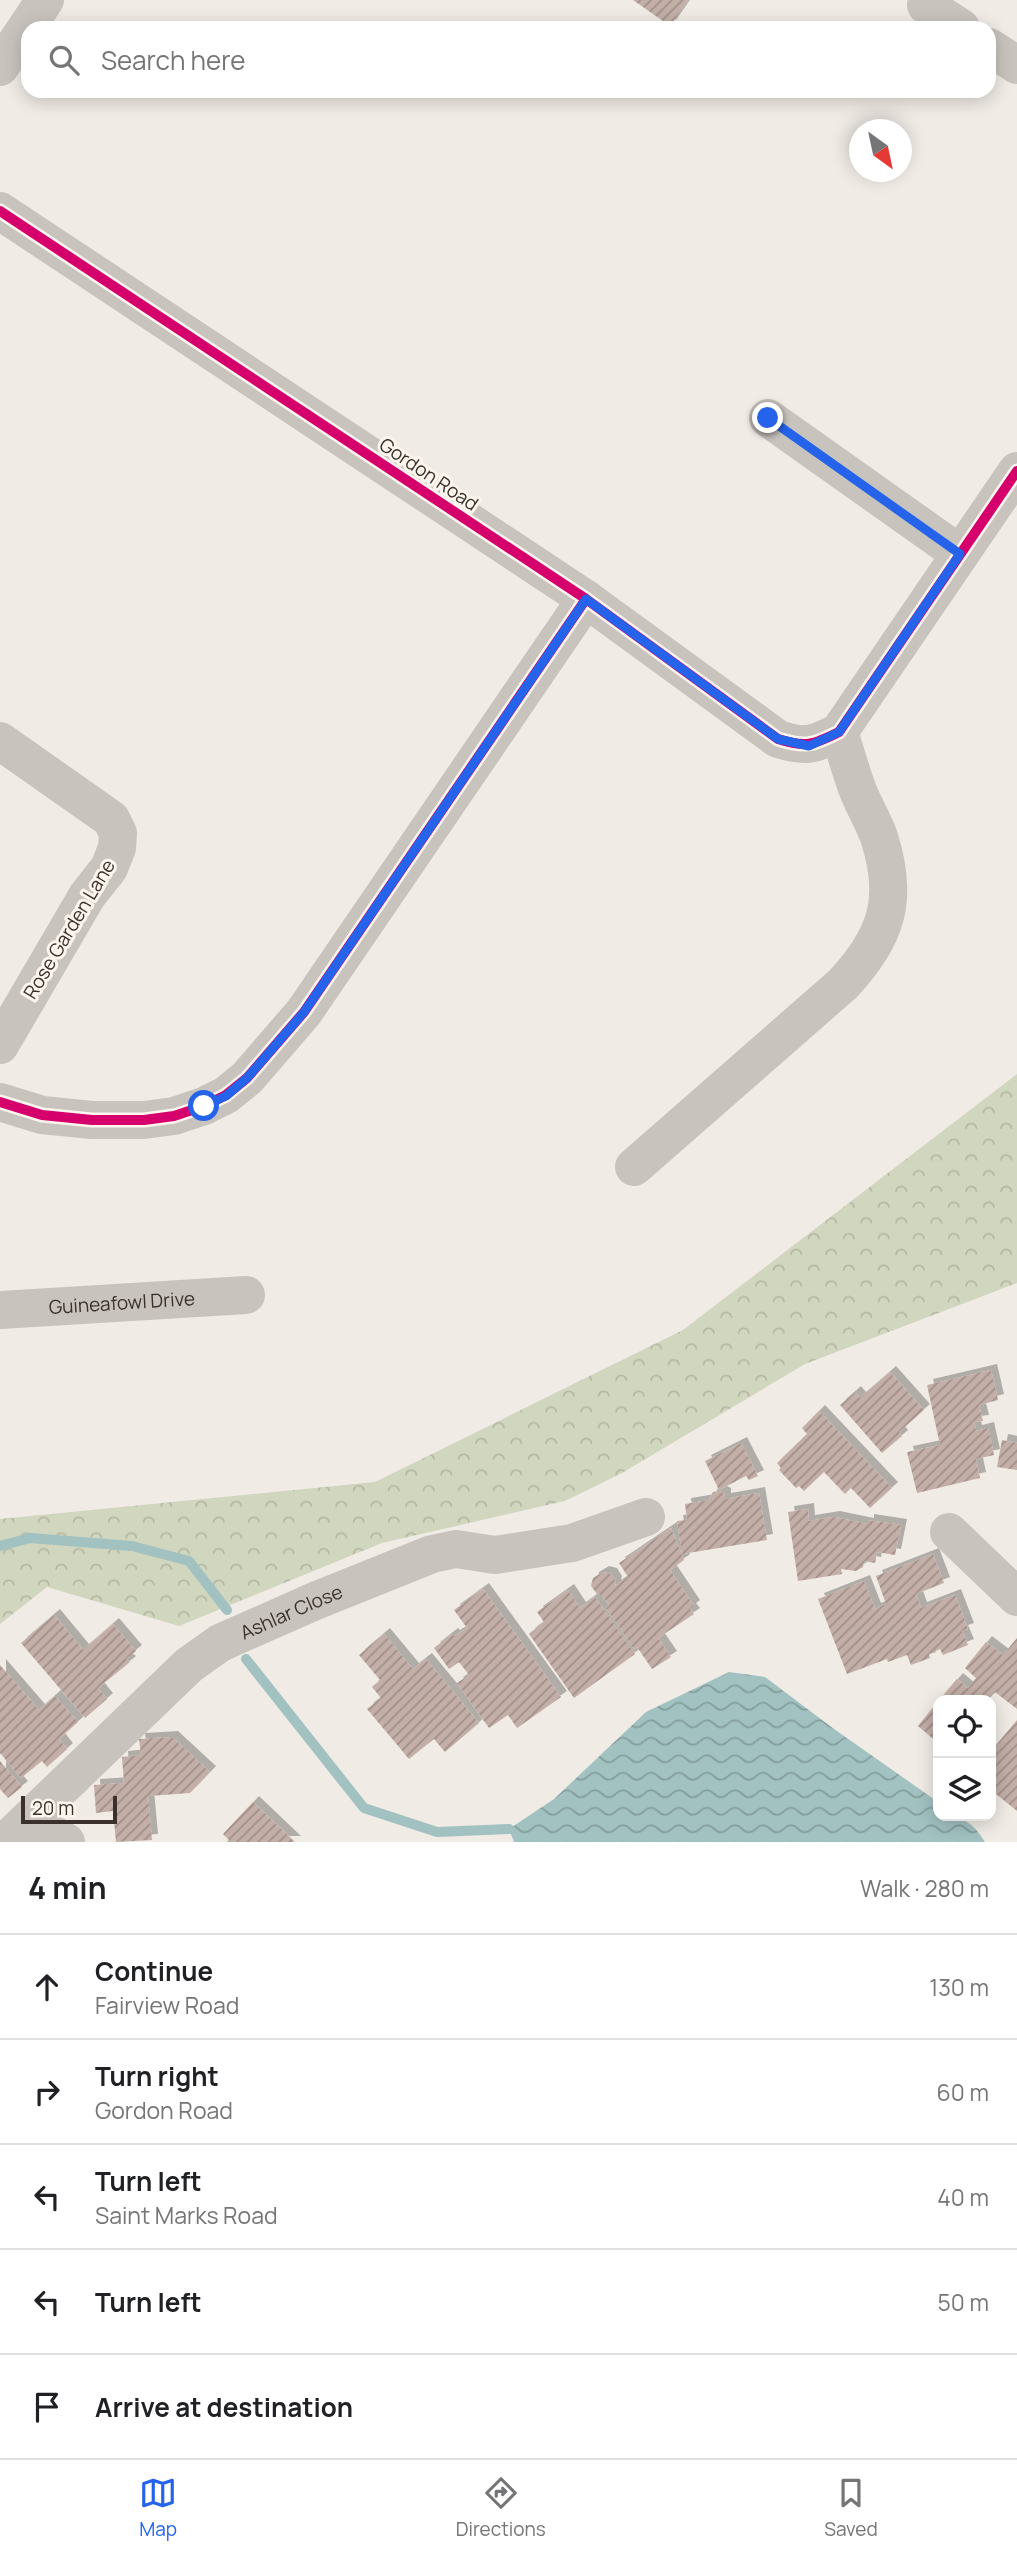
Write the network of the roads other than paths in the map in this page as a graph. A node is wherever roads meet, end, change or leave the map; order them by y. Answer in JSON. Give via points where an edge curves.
{"nodes":[{"id":1,"x":45,"y":0,"type":"edge"},
{"id":2,"x":926,"y":5,"type":"dead end"},
{"id":3,"x":31,"y":21,"type":"edge"},
{"id":4,"x":950,"y":21,"type":"edge"},
{"id":5,"x":21,"y":36,"type":"edge"},
{"id":6,"x":996,"y":52,"type":"edge"},
{"id":7,"x":1017,"y":65,"type":"edge"},
{"id":8,"x":0,"y":67,"type":"edge"},
{"id":9,"x":0,"y":211,"type":"edge"},
{"id":10,"x":768,"y":418,"type":"dead end"},
{"id":11,"x":1017,"y":471,"type":"edge"},
{"id":12,"x":960,"y":554,"type":"junction"},
{"id":13,"x":586,"y":599,"type":"junction"},
{"id":14,"x":839,"y":732,"type":"junction"},
{"id":15,"x":0,"y":741,"type":"edge"},
{"id":16,"x":0,"y":1045,"type":"edge"},
{"id":17,"x":0,"y":1102,"type":"edge"},
{"id":18,"x":634,"y":1167,"type":"dead end"},
{"id":19,"x":246,"y":1295,"type":"dead end"},
{"id":20,"x":0,"y":1310,"type":"edge"},
{"id":21,"x":646,"y":1517,"type":"dead end"},
{"id":22,"x":949,"y":1532,"type":"dead end"},
{"id":23,"x":1017,"y":1597,"type":"edge"},
{"id":24,"x":17,"y":1831,"type":"edge"},
{"id":25,"x":66,"y":1842,"type":"edge"}],
"edges":[{"from":1,"to":3,"type":"street"},
{"from":2,"to":4,"type":"street"},
{"from":5,"to":8,"type":"street"},
{"from":6,"to":7,"type":"street"},
{"from":9,"to":13,"type":"street","name":"Gordon Road"},
{"from":10,"to":12,"type":"street"},
{"from":11,"to":12,"type":"street"},
{"from":12,"to":14,"type":"street"},
{"from":13,"to":14,"type":"street","name":"Gordon Road","via":[[778,739],[809,746]]},
{"from":13,"to":17,"type":"street","via":[[304,1012],[247,1078],[226,1096],[204,1106],[144,1120],[42,1115]]},
{"from":14,"to":18,"type":"street","via":[[879,837],[888,876],[888,908],[881,934],[844,984]]},
{"from":15,"to":16,"type":"street","name":"Rose Garden Lane","via":[[111,819],[118,833],[109,868],[87,895]]},
{"from":19,"to":20,"type":"street","name":"Guineafowl Drive"},
{"from":21,"to":24,"type":"street","name":"Ashlar Close","via":[[572,1543],[495,1555],[456,1549],[432,1554],[220,1643],[189,1665]]},
{"from":22,"to":23,"type":"street"},
{"from":24,"to":25,"type":"street"}]}
